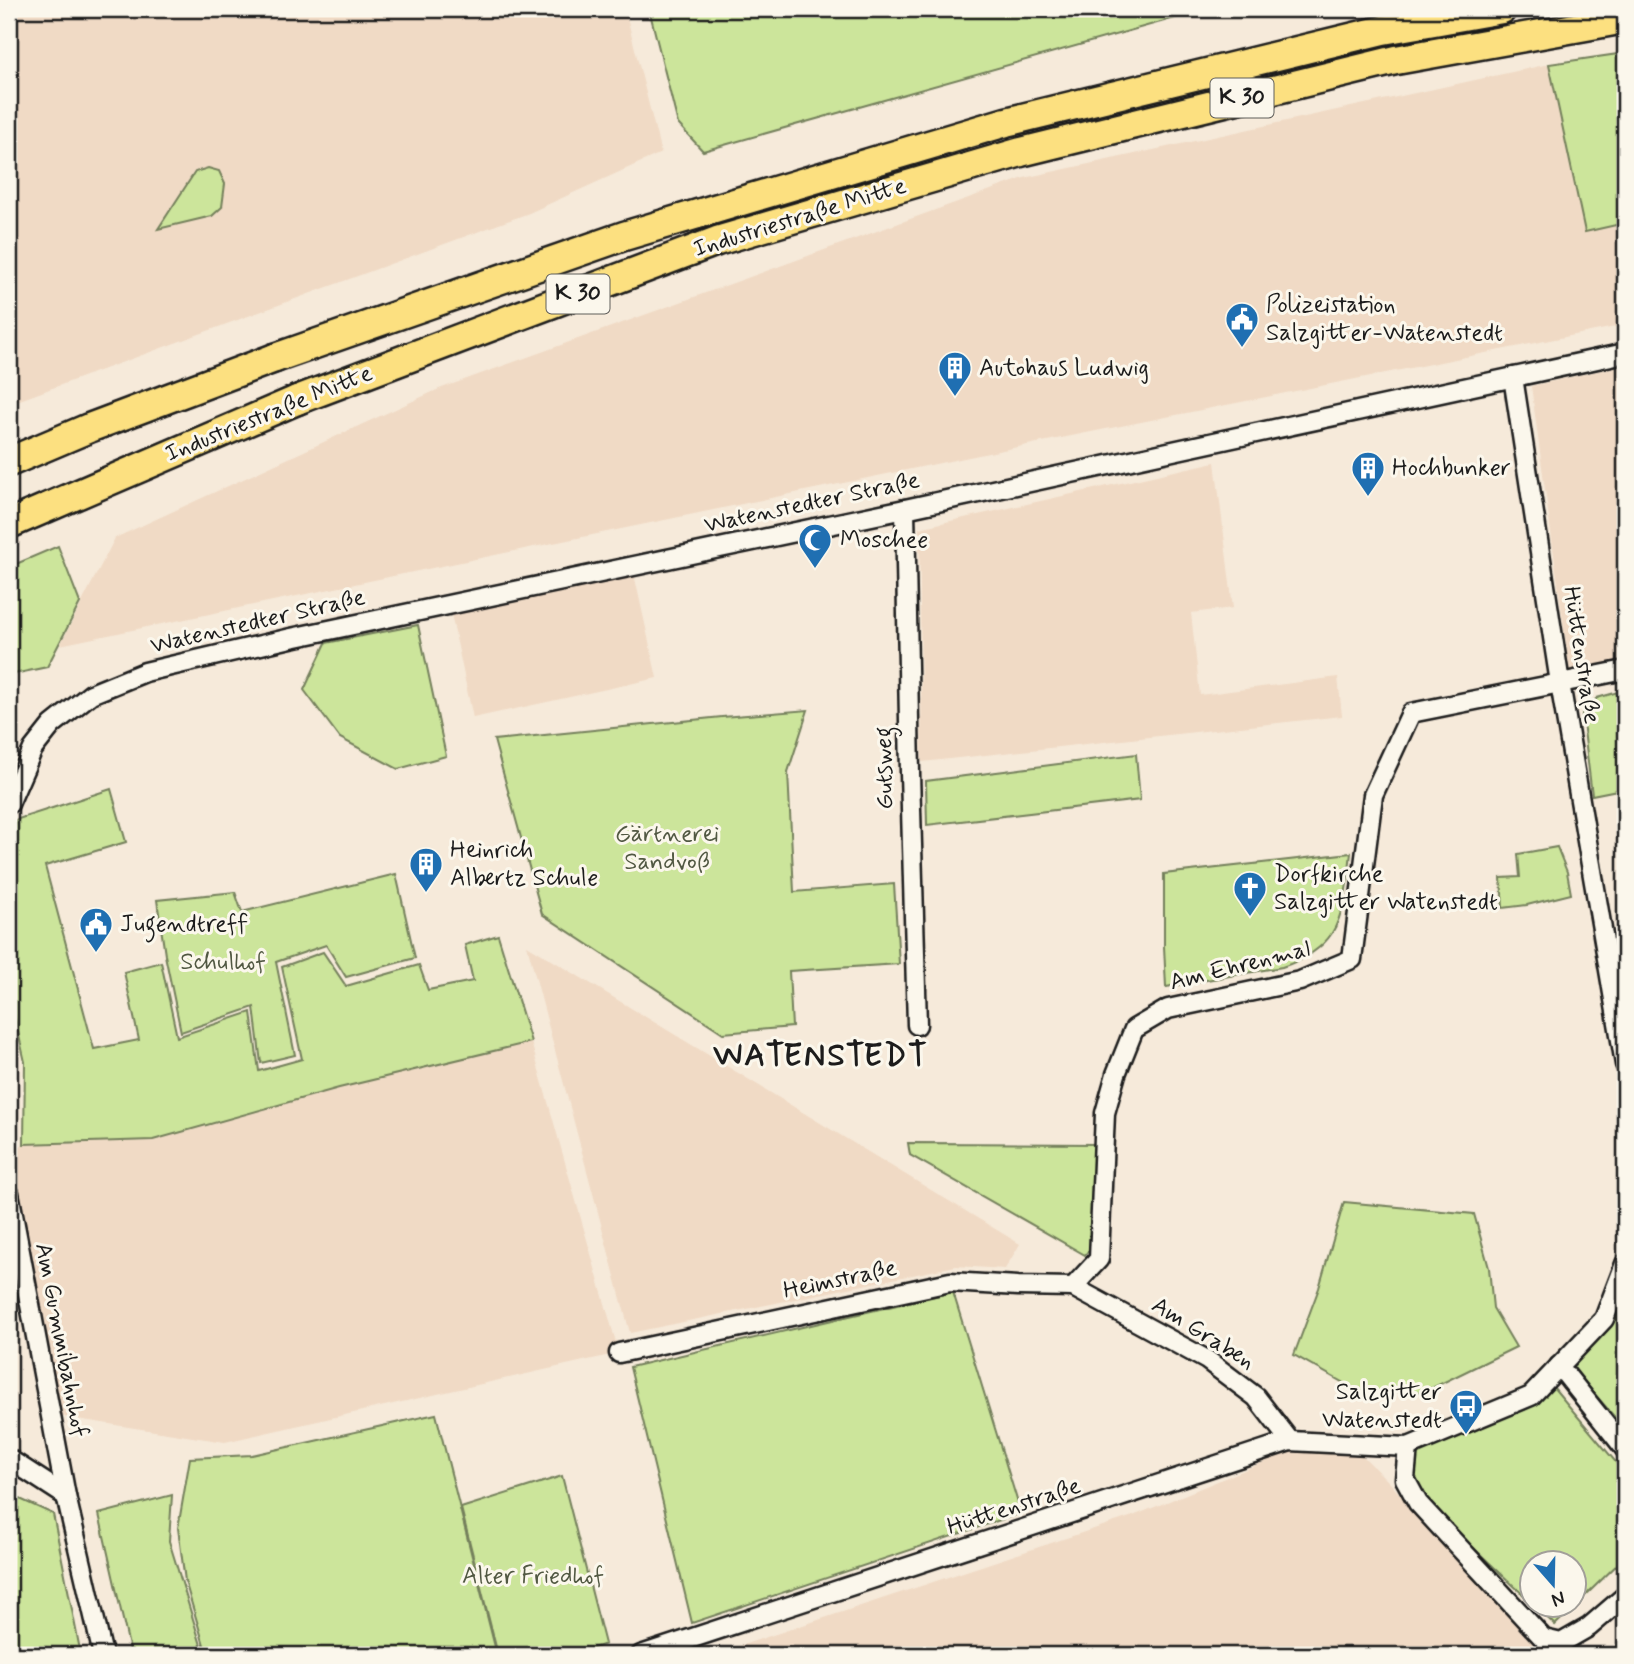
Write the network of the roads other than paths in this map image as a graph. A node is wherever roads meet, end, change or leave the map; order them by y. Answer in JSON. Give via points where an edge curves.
{"nodes":[{"id":1,"x":1502,"y":9,"type":"edge"},
{"id":2,"x":1625,"y":19,"type":"edge"},
{"id":3,"x":1625,"y":353,"type":"edge"},
{"id":4,"x":1513,"y":377,"type":"junction"},
{"id":5,"x":9,"y":461,"type":"edge"},
{"id":6,"x":905,"y":509,"type":"junction"},
{"id":7,"x":9,"y":524,"type":"edge"},
{"id":8,"x":1625,"y":670,"type":"edge"},
{"id":9,"x":1560,"y":682,"type":"junction"},
{"id":10,"x":9,"y":804,"type":"edge"},
{"id":11,"x":917,"y":1025,"type":"dead end"},
{"id":12,"x":1625,"y":1064,"type":"edge"},
{"id":13,"x":9,"y":1193,"type":"edge"},
{"id":14,"x":1625,"y":1264,"type":"edge"},
{"id":15,"x":1073,"y":1287,"type":"junction"},
{"id":16,"x":619,"y":1353,"type":"dead end"},
{"id":17,"x":1559,"y":1366,"type":"junction"},
{"id":18,"x":1290,"y":1441,"type":"junction"},
{"id":19,"x":1408,"y":1447,"type":"junction"},
{"id":20,"x":1625,"y":1449,"type":"edge"},
{"id":21,"x":9,"y":1459,"type":"edge"},
{"id":22,"x":66,"y":1496,"type":"junction"},
{"id":23,"x":1625,"y":1596,"type":"edge"},
{"id":24,"x":103,"y":1655,"type":"edge"},
{"id":25,"x":641,"y":1655,"type":"edge"}],
"edges":[{"from":1,"to":5,"type":"main road","name":"Industriestraße Mitte","number":"K 30","via":[[1383,30],[1006,122],[624,236],[275,358]]},
{"from":2,"to":7,"type":"main road","name":"Industriestraße Mitte","number":"K 30","via":[[1396,60],[1021,152],[717,241],[297,400]]},
{"from":3,"to":4,"type":"street","name":"Watenstedter Straße"},
{"from":4,"to":6,"type":"street","name":"Watenstedter Straße"},
{"from":4,"to":9,"type":"street","name":"Hüttenstraße"},
{"from":6,"to":10,"type":"street","name":"Watenstedter Straße","via":[[145,672],[91,694],[52,725],[33,749]]},
{"from":6,"to":11,"type":"street","name":"Gutsweg"},
{"from":8,"to":9,"type":"street"},
{"from":9,"to":12,"type":"street","name":"Hüttenstraße"},
{"from":9,"to":15,"type":"street","name":"Am Ehrenmal","via":[[1411,713],[1373,795],[1352,959],[1300,981],[1168,1009],[1133,1029],[1105,1113],[1098,1259]]},
{"from":13,"to":22,"type":"street","name":"Am Gummibahnhof"},
{"from":14,"to":17,"type":"street","name":"Hüttenstraße","via":[[1604,1319]]},
{"from":15,"to":16,"type":"street","name":"Heimstraße","via":[[950,1282]]},
{"from":15,"to":18,"type":"street","name":"Am Graben","via":[[1207,1360],[1256,1397]]},
{"from":17,"to":19,"type":"street","name":"Hüttenstraße","via":[[1531,1395]]},
{"from":17,"to":20,"type":"street"},
{"from":18,"to":19,"type":"street","name":"Hüttenstraße"},
{"from":18,"to":25,"type":"street","name":"Hüttenstraße"},
{"from":19,"to":23,"type":"street","via":[[1405,1479],[1418,1503],[1544,1639],[1561,1643],[1589,1627]]},
{"from":21,"to":22,"type":"street"},
{"from":22,"to":24,"type":"street","name":"Am Gummibahnhof"}]}
